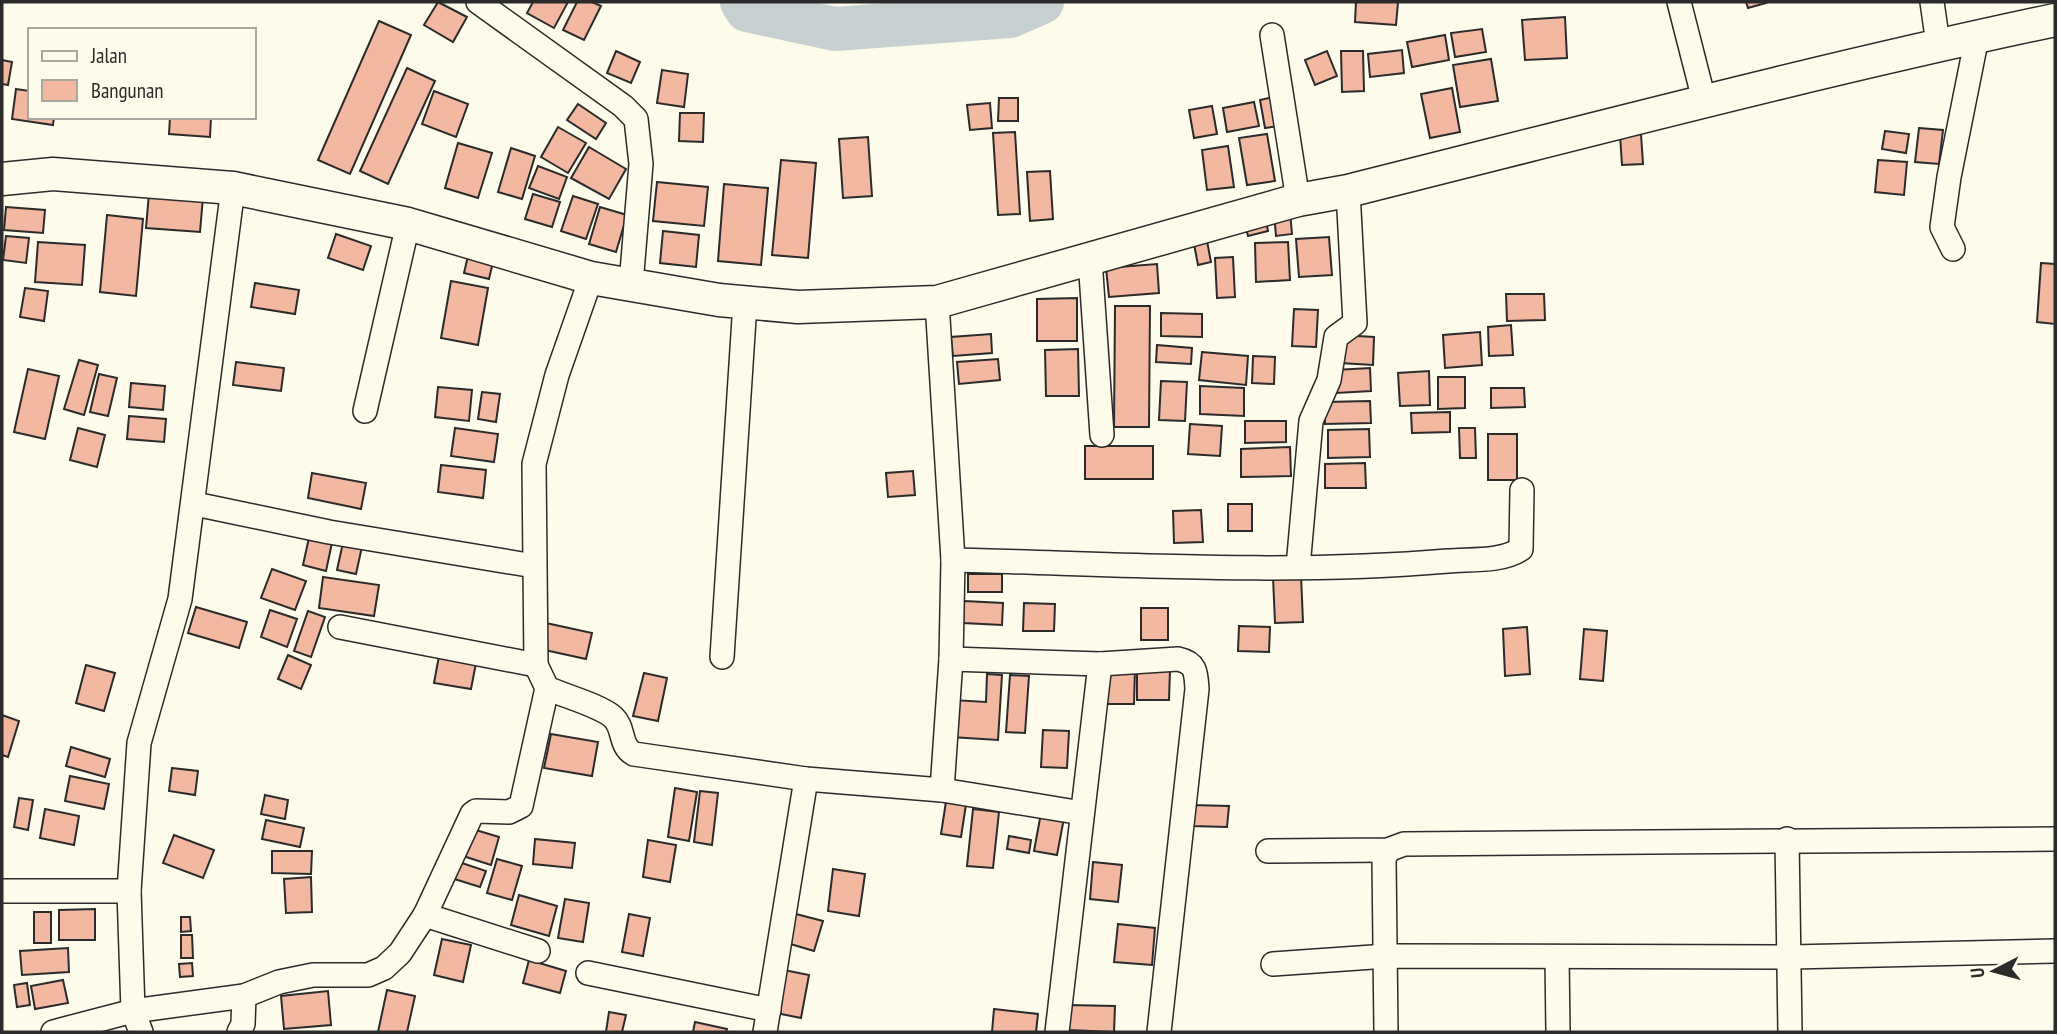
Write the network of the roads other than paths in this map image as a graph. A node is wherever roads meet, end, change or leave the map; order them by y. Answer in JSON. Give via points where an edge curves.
{"nodes":[{"id":1,"x":478,"y":2,"type":"edge"},
{"id":2,"x":1679,"y":2,"type":"edge"},
{"id":3,"x":1932,"y":2,"type":"edge"},
{"id":4,"x":2055,"y":20,"type":"edge"},
{"id":5,"x":1272,"y":35,"type":"dead end"},
{"id":6,"x":1977,"y":37,"type":"junction"},
{"id":7,"x":1938,"y":44,"type":"junction"},
{"id":8,"x":1704,"y":100,"type":"junction"},
{"id":9,"x":2,"y":179,"type":"edge"},
{"id":10,"x":233,"y":188,"type":"junction"},
{"id":11,"x":1348,"y":191,"type":"junction"},
{"id":12,"x":1298,"y":200,"type":"junction"},
{"id":13,"x":408,"y":225,"type":"junction"},
{"id":14,"x":1953,"y":249,"type":"dead end"},
{"id":15,"x":1090,"y":259,"type":"junction"},
{"id":16,"x":591,"y":278,"type":"junction"},
{"id":17,"x":631,"y":284,"type":"junction"},
{"id":18,"x":937,"y":302,"type":"junction"},
{"id":19,"x":745,"y":303,"type":"junction"},
{"id":20,"x":365,"y":411,"type":"dead end"},
{"id":21,"x":1102,"y":435,"type":"dead end"},
{"id":22,"x":1522,"y":490,"type":"dead end"},
{"id":23,"x":195,"y":504,"type":"junction"},
{"id":24,"x":953,"y":561,"type":"junction"},
{"id":25,"x":534,"y":566,"type":"junction"},
{"id":26,"x":1298,"y":567,"type":"junction"},
{"id":27,"x":340,"y":627,"type":"dead end"},
{"id":28,"x":722,"y":657,"type":"dead end"},
{"id":29,"x":951,"y":659,"type":"junction"},
{"id":30,"x":1100,"y":664,"type":"junction"},
{"id":31,"x":536,"y":666,"type":"junction"},
{"id":32,"x":547,"y":688,"type":"junction"},
{"id":33,"x":806,"y":779,"type":"junction"},
{"id":34,"x":942,"y":790,"type":"junction"},
{"id":35,"x":1082,"y":813,"type":"junction"},
{"id":36,"x":2055,"y":838,"type":"edge"},
{"id":37,"x":1787,"y":839,"type":"junction"},
{"id":38,"x":1388,"y":850,"type":"junction"},
{"id":39,"x":1268,"y":851,"type":"dead end"},
{"id":40,"x":2,"y":891,"type":"edge"},
{"id":41,"x":129,"y":891,"type":"junction"},
{"id":42,"x":425,"y":915,"type":"junction"},
{"id":43,"x":2055,"y":950,"type":"edge"},
{"id":44,"x":538,"y":951,"type":"dead end"},
{"id":45,"x":1387,"y":956,"type":"junction"},
{"id":46,"x":1557,"y":957,"type":"junction"},
{"id":47,"x":1791,"y":957,"type":"junction"},
{"id":48,"x":1273,"y":964,"type":"dead end"},
{"id":49,"x":588,"y":973,"type":"dead end"},
{"id":50,"x":244,"y":996,"type":"junction"},
{"id":51,"x":133,"y":1011,"type":"junction"},
{"id":52,"x":767,"y":1021,"type":"edge"},
{"id":53,"x":54,"y":1032,"type":"edge"},
{"id":54,"x":141,"y":1032,"type":"edge"},
{"id":55,"x":239,"y":1032,"type":"edge"},
{"id":56,"x":1058,"y":1032,"type":"edge"},
{"id":57,"x":1159,"y":1032,"type":"edge"},
{"id":58,"x":1386,"y":1032,"type":"edge"},
{"id":59,"x":1558,"y":1032,"type":"edge"},
{"id":60,"x":1790,"y":1032,"type":"edge"}],
"edges":[{"from":1,"to":17,"type":"street","via":[[636,119],[641,164]]},
{"from":2,"to":8,"type":"street"},
{"from":3,"to":7,"type":"street"},
{"from":4,"to":6,"type":"street"},
{"from":5,"to":12,"type":"street"},
{"from":6,"to":7,"type":"street"},
{"from":6,"to":14,"type":"street","via":[[1942,227]]},
{"from":7,"to":8,"type":"street"},
{"from":8,"to":11,"type":"street"},
{"from":9,"to":10,"type":"street","via":[[53,174]]},
{"from":10,"to":13,"type":"street"},
{"from":10,"to":23,"type":"street"},
{"from":11,"to":12,"type":"street"},
{"from":11,"to":26,"type":"street","via":[[1355,323],[1336,337],[1329,380],[1311,421]]},
{"from":12,"to":15,"type":"street"},
{"from":13,"to":16,"type":"street"},
{"from":13,"to":20,"type":"street"},
{"from":15,"to":18,"type":"street"},
{"from":15,"to":21,"type":"street"},
{"from":16,"to":17,"type":"street"},
{"from":16,"to":25,"type":"street","via":[[556,375],[534,464]]},
{"from":17,"to":19,"type":"street"},
{"from":18,"to":19,"type":"street","via":[[798,307]]},
{"from":18,"to":24,"type":"street"},
{"from":19,"to":28,"type":"street"},
{"from":22,"to":26,"type":"street","via":[[1521,549],[1515,553],[1399,565]]},
{"from":23,"to":25,"type":"street"},
{"from":23,"to":41,"type":"street","via":[[180,599],[139,743]]},
{"from":24,"to":26,"type":"street"},
{"from":24,"to":29,"type":"street"},
{"from":25,"to":31,"type":"street"},
{"from":27,"to":31,"type":"street"},
{"from":29,"to":30,"type":"street"},
{"from":29,"to":34,"type":"street"},
{"from":30,"to":35,"type":"street"},
{"from":30,"to":57,"type":"street","via":[[1178,659],[1196,669]]},
{"from":31,"to":32,"type":"street"},
{"from":32,"to":33,"type":"street","via":[[612,717],[623,743],[634,754]]},
{"from":32,"to":42,"type":"street","via":[[521,806],[509,812],[472,814]]},
{"from":33,"to":34,"type":"street"},
{"from":33,"to":52,"type":"street"},
{"from":34,"to":35,"type":"street"},
{"from":35,"to":56,"type":"street"},
{"from":36,"to":37,"type":"street"},
{"from":37,"to":38,"type":"street","via":[[1404,845]]},
{"from":37,"to":47,"type":"street"},
{"from":38,"to":39,"type":"street"},
{"from":38,"to":45,"type":"street","via":[[1384,859]]},
{"from":40,"to":41,"type":"street"},
{"from":41,"to":51,"type":"street"},
{"from":42,"to":44,"type":"street"},
{"from":42,"to":50,"type":"street","via":[[384,968],[368,975],[313,975]]},
{"from":43,"to":47,"type":"street"},
{"from":45,"to":46,"type":"street"},
{"from":45,"to":48,"type":"street"},
{"from":45,"to":58,"type":"street"},
{"from":46,"to":47,"type":"street"},
{"from":46,"to":59,"type":"street"},
{"from":47,"to":60,"type":"street"},
{"from":49,"to":52,"type":"street"},
{"from":50,"to":51,"type":"street"},
{"from":50,"to":55,"type":"street"},
{"from":51,"to":53,"type":"street"},
{"from":51,"to":54,"type":"street"}]}
